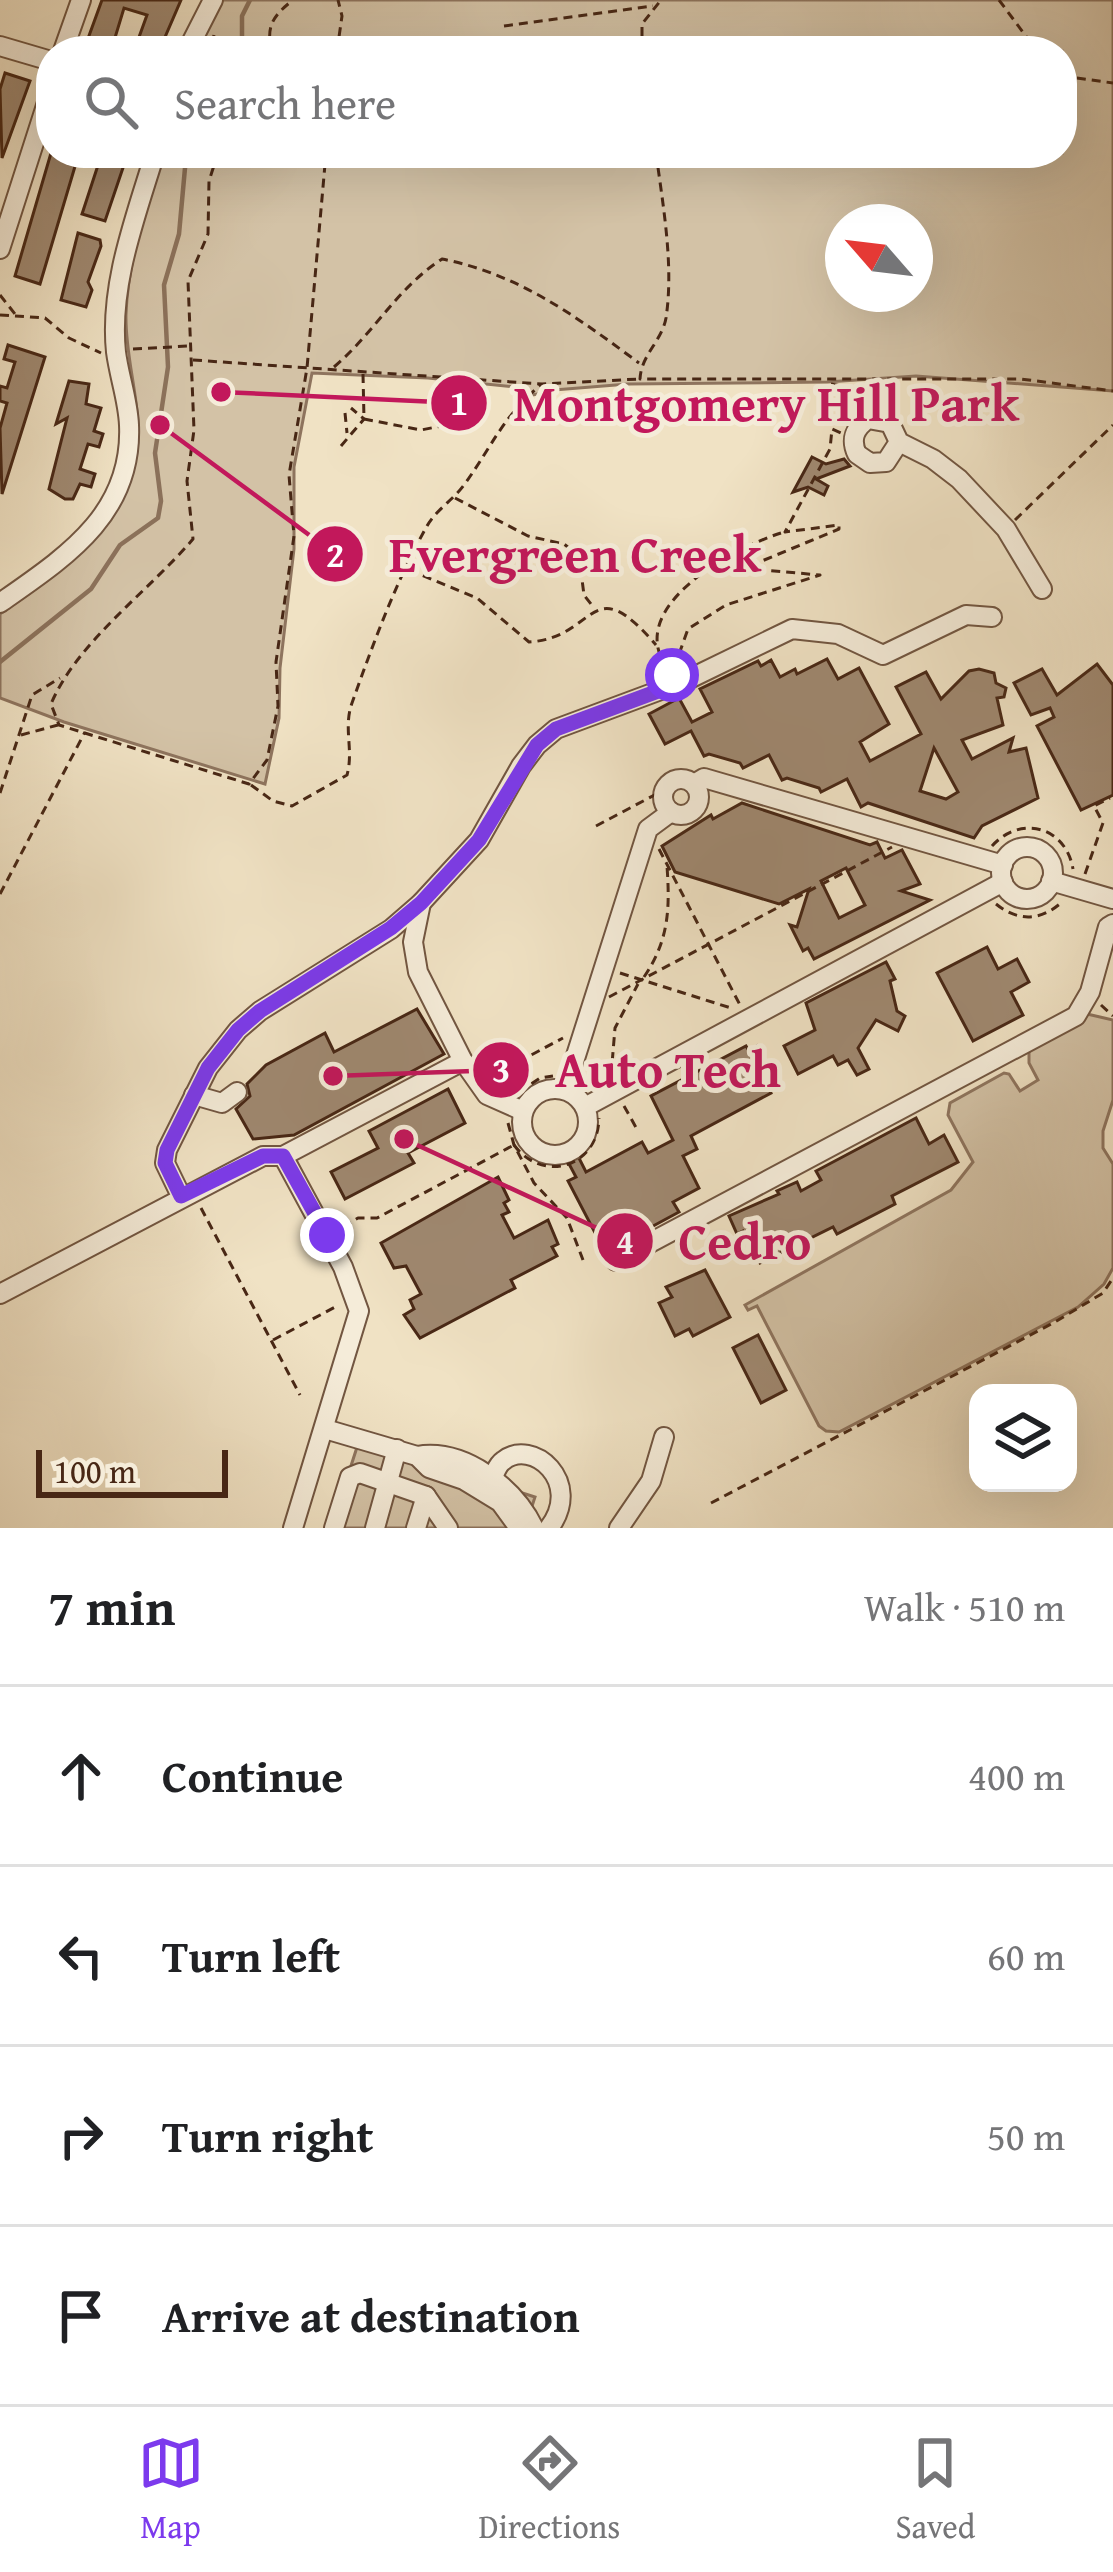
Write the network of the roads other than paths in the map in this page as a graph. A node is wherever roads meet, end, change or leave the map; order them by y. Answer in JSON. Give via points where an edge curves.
{"nodes":[{"id":1,"x":81,"y":0,"type":"edge"},
{"id":2,"x":213,"y":0,"type":"edge"},
{"id":3,"x":69,"y":36,"type":"edge"},
{"id":4,"x":195,"y":36,"type":"edge"},
{"id":5,"x":0,"y":46,"type":"edge"},
{"id":6,"x":36,"y":57,"type":"edge"},
{"id":7,"x":36,"y":137,"type":"edge"},
{"id":8,"x":150,"y":168,"type":"edge"},
{"id":9,"x":0,"y":249,"type":"edge"},
{"id":10,"x":899,"y":442,"type":"junction"},
{"id":11,"x":1042,"y":589,"type":"dead end"},
{"id":12,"x":0,"y":603,"type":"edge"},
{"id":13,"x":992,"y":617,"type":"dead end"},
{"id":14,"x":694,"y":784,"type":"junction"},
{"id":15,"x":670,"y":812,"type":"junction"},
{"id":16,"x":1003,"y":873,"type":"junction"},
{"id":17,"x":1051,"y":881,"type":"junction"},
{"id":18,"x":1113,"y":899,"type":"edge"},
{"id":19,"x":421,"y":903,"type":"junction"},
{"id":20,"x":1113,"y":924,"type":"edge"},
{"id":21,"x":463,"y":1061,"type":"junction"},
{"id":22,"x":565,"y":1090,"type":"junction"},
{"id":23,"x":237,"y":1092,"type":"dead end"},
{"id":24,"x":194,"y":1096,"type":"junction"},
{"id":25,"x":590,"y":1104,"type":"junction"},
{"id":26,"x":523,"y":1111,"type":"junction"},
{"id":27,"x":283,"y":1156,"type":"junction"},
{"id":28,"x":181,"y":1196,"type":"junction"},
{"id":29,"x":616,"y":1261,"type":"dead end"},
{"id":30,"x":0,"y":1294,"type":"edge"},
{"id":31,"x":325,"y":1429,"type":"junction"},
{"id":32,"x":664,"y":1437,"type":"dead end"},
{"id":33,"x":397,"y":1449,"type":"junction"},
{"id":34,"x":417,"y":1456,"type":"junction"},
{"id":35,"x":492,"y":1478,"type":"junction"},
{"id":36,"x":389,"y":1482,"type":"junction"},
{"id":37,"x":426,"y":1496,"type":"junction"},
{"id":38,"x":292,"y":1528,"type":"edge"},
{"id":39,"x":334,"y":1528,"type":"edge"},
{"id":40,"x":375,"y":1528,"type":"edge"},
{"id":41,"x":416,"y":1528,"type":"edge"},
{"id":42,"x":448,"y":1528,"type":"edge"},
{"id":43,"x":519,"y":1528,"type":"edge"},
{"id":44,"x":534,"y":1528,"type":"edge"},
{"id":45,"x":550,"y":1528,"type":"edge"},
{"id":46,"x":619,"y":1528,"type":"edge"}],
"edges":[{"from":1,"to":3,"type":"street"},
{"from":2,"to":4,"type":"street"},
{"from":5,"to":6,"type":"street"},
{"from":7,"to":9,"type":"street"},
{"from":8,"to":12,"type":"street","via":[[119,284],[116,352],[129,428],[118,488],[74,550]]},
{"from":10,"to":10,"type":"street","via":[[890,423],[876,418],[854,438],[857,454],[878,464],[893,457]]},
{"from":10,"to":11,"type":"street","via":[[959,479],[1006,529]]},
{"from":13,"to":19,"type":"street","via":[[966,615],[884,656],[838,634],[792,628],[685,682],[556,729],[521,766],[479,840]]},
{"from":14,"to":15,"type":"street","via":[[697,806]]},
{"from":14,"to":15,"type":"street","via":[[678,779],[664,790]]},
{"from":14,"to":16,"type":"street","via":[[704,778]]},
{"from":15,"to":22,"type":"street","via":[[648,829]]},
{"from":16,"to":17,"type":"street","via":[[1023,898],[1040,895]]},
{"from":16,"to":17,"type":"street","via":[[1019,848],[1035,848],[1052,865]]},
{"from":16,"to":25,"type":"street"},
{"from":17,"to":18,"type":"street"},
{"from":19,"to":21,"type":"street","via":[[413,959]]},
{"from":19,"to":24,"type":"street","via":[[249,1021]]},
{"from":20,"to":29,"type":"street","via":[[1076,1016]]},
{"from":21,"to":26,"type":"street","via":[[498,1102]]},
{"from":21,"to":27,"type":"street"},
{"from":22,"to":25,"type":"street"},
{"from":22,"to":26,"type":"street","via":[[545,1090]]},
{"from":23,"to":24,"type":"street","via":[[222,1102]]},
{"from":24,"to":28,"type":"street","via":[[165,1163]]},
{"from":25,"to":26,"type":"street","via":[[583,1141],[563,1155],[530,1145]]},
{"from":27,"to":28,"type":"street","via":[[263,1156]]},
{"from":27,"to":31,"type":"street","via":[[343,1268],[350,1308]]},
{"from":28,"to":30,"type":"street"},
{"from":31,"to":33,"type":"street"},
{"from":31,"to":38,"type":"street"},
{"from":32,"to":46,"type":"street","via":[[651,1481]]},
{"from":33,"to":34,"type":"street"},
{"from":33,"to":36,"type":"street"},
{"from":34,"to":35,"type":"street","via":[[435,1453]]},
{"from":34,"to":43,"type":"street","via":[[490,1495]]},
{"from":35,"to":44,"type":"street"},
{"from":35,"to":45,"type":"street","via":[[516,1456],[549,1466],[563,1498]]},
{"from":36,"to":37,"type":"street"},
{"from":36,"to":39,"type":"street","via":[[350,1477]]},
{"from":36,"to":40,"type":"street"},
{"from":37,"to":41,"type":"street"},
{"from":37,"to":42,"type":"street"}]}
